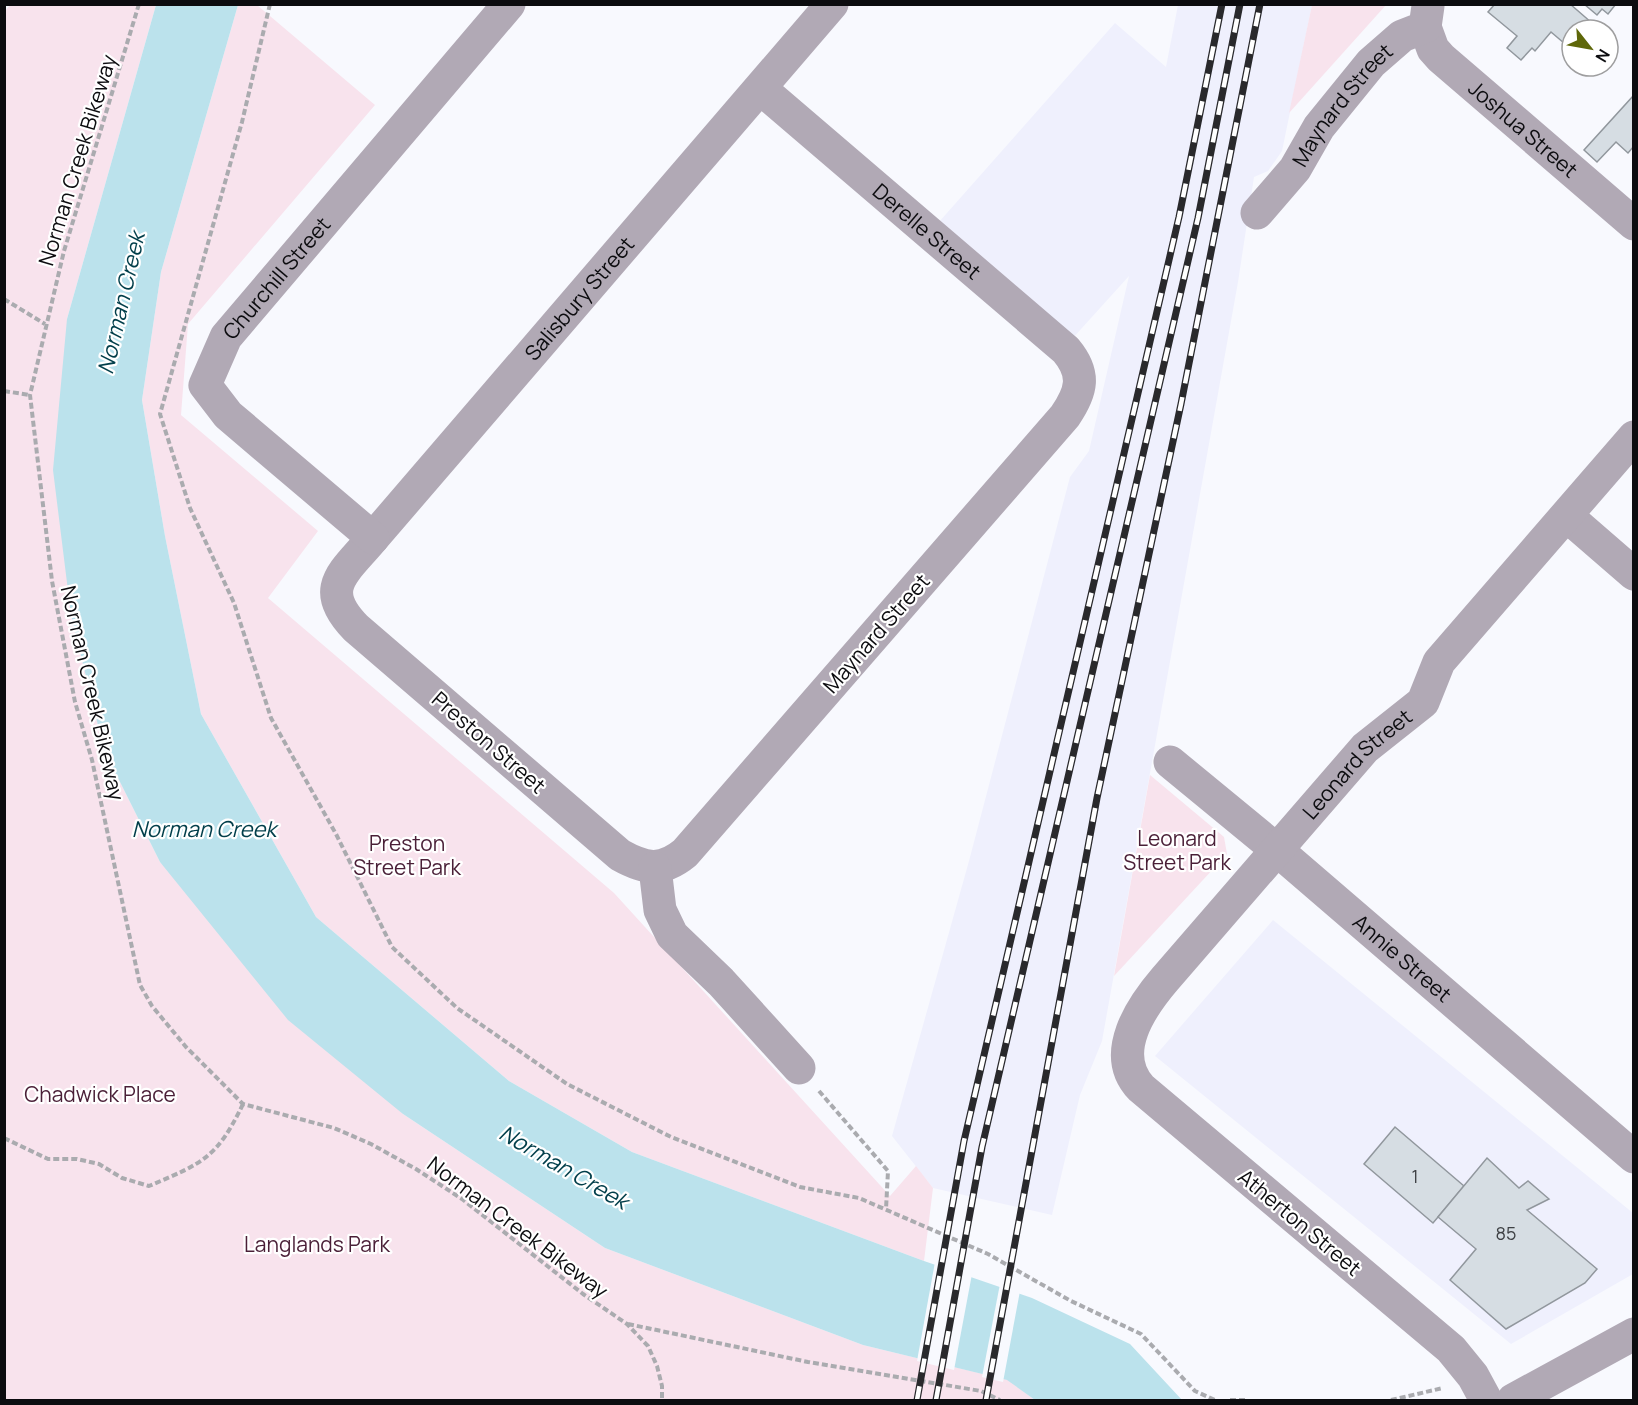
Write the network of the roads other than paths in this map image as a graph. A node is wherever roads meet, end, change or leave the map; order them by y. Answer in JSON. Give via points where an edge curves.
{"nodes":[{"id":1,"x":509,"y":4,"type":"edge"},
{"id":2,"x":832,"y":4,"type":"edge"},
{"id":3,"x":1427,"y":16,"type":"edge"},
{"id":4,"x":760,"y":88,"type":"junction"},
{"id":5,"x":1257,"y":213,"type":"dead end"},
{"id":6,"x":1634,"y":224,"type":"edge"},
{"id":7,"x":1081,"y":382,"type":"joint"},
{"id":8,"x":1634,"y":437,"type":"edge"},
{"id":9,"x":1567,"y":516,"type":"junction"},
{"id":10,"x":373,"y":538,"type":"junction"},
{"id":11,"x":1634,"y":574,"type":"edge"},
{"id":12,"x":335,"y":599,"type":"joint"},
{"id":13,"x":1170,"y":762,"type":"dead end"},
{"id":14,"x":1277,"y":850,"type":"junction"},
{"id":15,"x":655,"y":868,"type":"junction"},
{"id":16,"x":1130,"y":1039,"type":"joint"},
{"id":17,"x":800,"y":1068,"type":"road end"},
{"id":18,"x":1634,"y":1157,"type":"edge"},
{"id":19,"x":1634,"y":1334,"type":"edge"},
{"id":20,"x":1479,"y":1388,"type":"edge"},
{"id":21,"x":1513,"y":1401,"type":"edge"}],
"edges":[{"from":1,"to":10,"type":"street","name":"Churchill Street","via":[[226,337],[206,385],[228,415]]},
{"from":2,"to":4,"type":"street","name":"Salisbury Street"},
{"from":3,"to":5,"type":"street","name":"Maynard Street","via":[[1359,77],[1318,127],[1295,169]]},
{"from":3,"to":6,"type":"street","name":"Joshua Street","via":[[1433,49],[1441,58]]},
{"from":4,"to":7,"type":"street","name":"Derelle Street","via":[[1066,350],[1078,366]]},
{"from":4,"to":10,"type":"street","name":"Salisbury Street"},
{"from":7,"to":15,"type":"street","name":"Maynard Street","via":[[1065,416],[685,853],[675,862]]},
{"from":8,"to":9,"type":"street","name":"Leonard Street"},
{"from":9,"to":11,"type":"street"},
{"from":9,"to":14,"type":"street","name":"Leonard Street","via":[[1439,662],[1423,702],[1365,748]]},
{"from":10,"to":12,"type":"street","name":"Salisbury Street","via":[[345,571]]},
{"from":12,"to":15,"type":"street","name":"Preston Street","via":[[356,628],[620,855]]},
{"from":13,"to":14,"type":"street","name":"Annie Street"},
{"from":14,"to":16,"type":"street","name":"Leonard Street","via":[[1152,994],[1140,1011]]},
{"from":14,"to":18,"type":"street","name":"Annie Street"},
{"from":15,"to":17,"type":"street","via":[[660,910],[672,935]]},
{"from":16,"to":20,"type":"street","name":"Atherton Street","via":[[1130,1070],[1142,1088],[1451,1349]]},
{"from":19,"to":21,"type":"street"}]}
